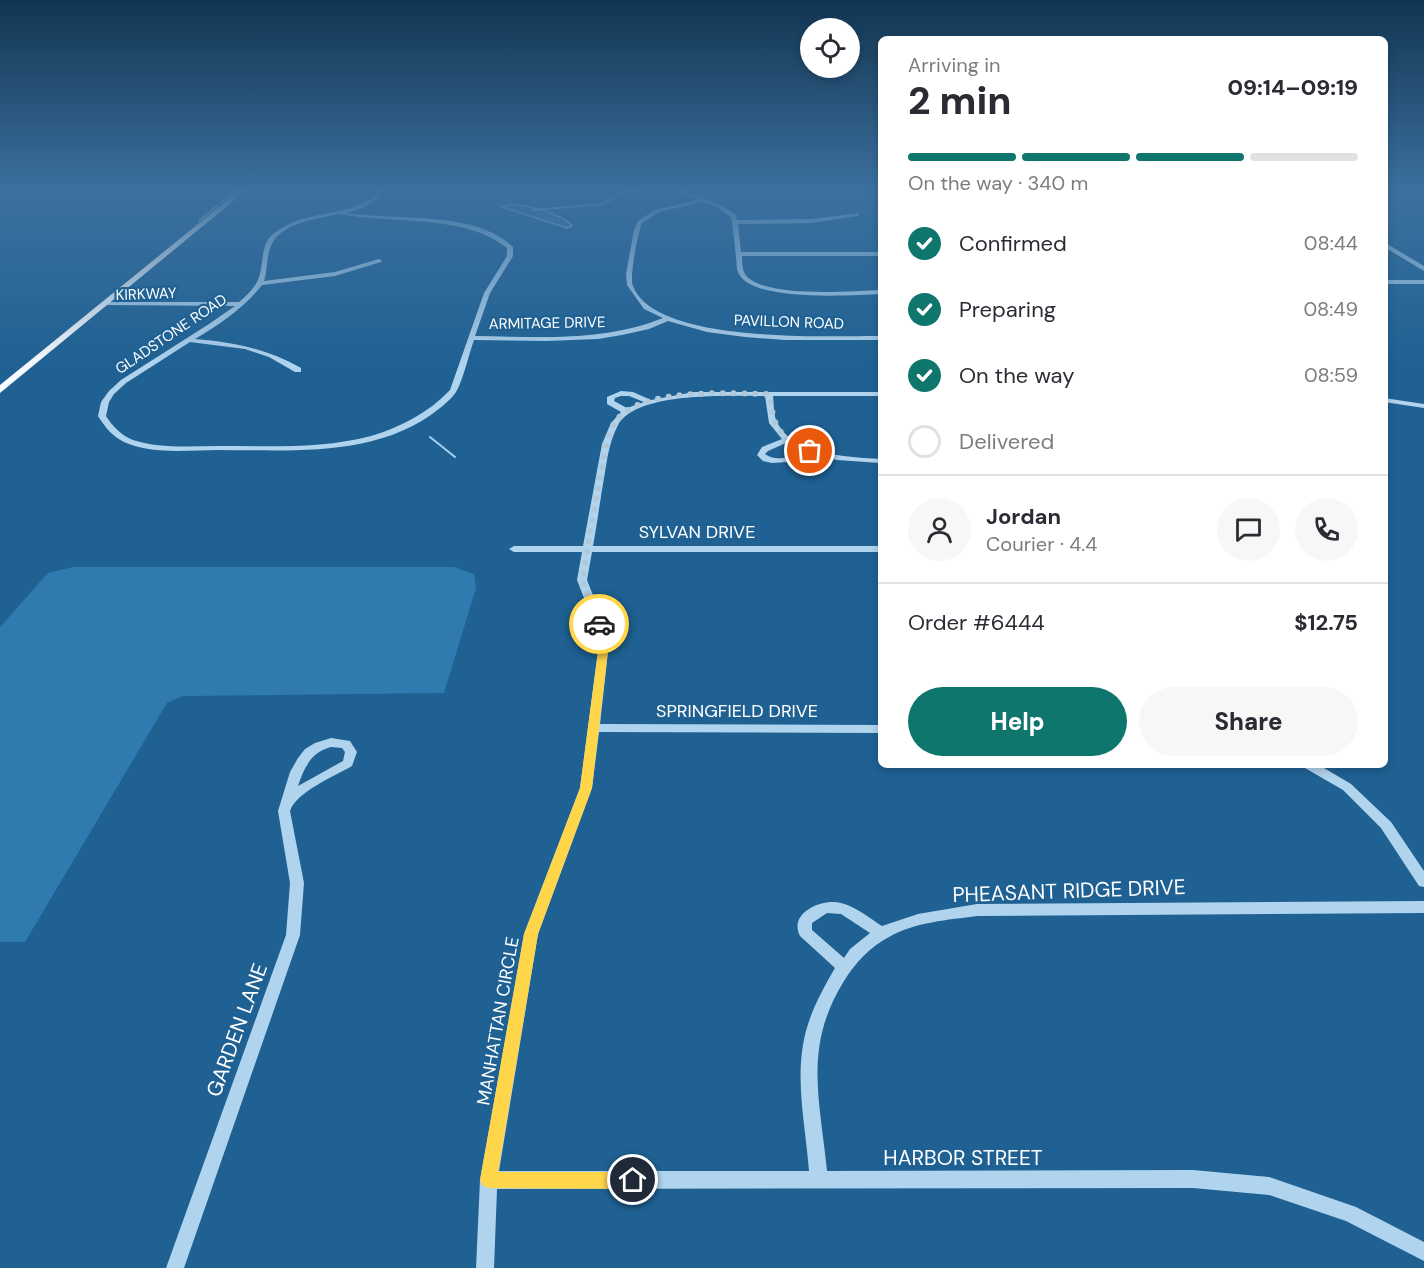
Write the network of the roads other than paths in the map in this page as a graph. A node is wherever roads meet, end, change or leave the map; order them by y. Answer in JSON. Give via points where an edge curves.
{"nodes":[{"id":1,"x":173,"y":248,"type":"edge"},
{"id":2,"x":268,"y":248,"type":"edge"},
{"id":3,"x":510,"y":248,"type":"edge"},
{"id":4,"x":635,"y":248,"type":"edge"},
{"id":5,"x":738,"y":248,"type":"edge"},
{"id":6,"x":1391,"y":248,"type":"edge"},
{"id":7,"x":739,"y":254,"type":"junction"},
{"id":8,"x":878,"y":254,"type":"edge"},
{"id":9,"x":379,"y":261,"type":"dead end"},
{"id":10,"x":1424,"y":269,"type":"edge"},
{"id":11,"x":1388,"y":282,"type":"edge"},
{"id":12,"x":1424,"y":282,"type":"edge"},
{"id":13,"x":260,"y":283,"type":"junction"},
{"id":14,"x":878,"y":292,"type":"edge"},
{"id":15,"x":240,"y":304,"type":"junction"},
{"id":16,"x":102,"y":306,"type":"junction"},
{"id":17,"x":670,"y":318,"type":"junction"},
{"id":18,"x":472,"y":338,"type":"junction"},
{"id":19,"x":878,"y":338,"type":"edge"},
{"id":20,"x":189,"y":340,"type":"junction"},
{"id":21,"x":298,"y":370,"type":"dead end"},
{"id":22,"x":0,"y":390,"type":"edge"},
{"id":23,"x":769,"y":394,"type":"junction"},
{"id":24,"x":878,"y":394,"type":"edge"},
{"id":25,"x":1388,"y":401,"type":"edge"},
{"id":26,"x":649,"y":402,"type":"junction"},
{"id":27,"x":1405,"y":403,"type":"junction"},
{"id":28,"x":1424,"y":406,"type":"edge"},
{"id":29,"x":626,"y":411,"type":"junction"},
{"id":30,"x":432,"y":412,"type":"joint"},
{"id":31,"x":1424,"y":412,"type":"edge"},
{"id":32,"x":788,"y":440,"type":"junction"},
{"id":33,"x":810,"y":451,"type":"junction"},
{"id":34,"x":878,"y":461,"type":"edge"},
{"id":35,"x":514,"y":549,"type":"dead end"},
{"id":36,"x":588,"y":549,"type":"junction"},
{"id":37,"x":878,"y":549,"type":"edge"},
{"id":38,"x":594,"y":728,"type":"junction"},
{"id":39,"x":878,"y":729,"type":"edge"},
{"id":40,"x":1314,"y":768,"type":"edge"},
{"id":41,"x":288,"y":800,"type":"junction"},
{"id":42,"x":1424,"y":882,"type":"edge"},
{"id":43,"x":1424,"y":907,"type":"edge"},
{"id":44,"x":881,"y":933,"type":"junction"},
{"id":45,"x":845,"y":968,"type":"junction"},
{"id":46,"x":489,"y":1180,"type":"junction"},
{"id":47,"x":819,"y":1180,"type":"junction"},
{"id":48,"x":1424,"y":1252,"type":"edge"},
{"id":49,"x":175,"y":1268,"type":"edge"},
{"id":50,"x":486,"y":1268,"type":"edge"}],
"edges":[{"from":1,"to":16,"type":"main road"},
{"from":2,"to":13,"type":"street","name":"GLADSTONE ROAD"},
{"from":3,"to":18,"type":"street","via":[[510,256],[487,293]]},
{"from":4,"to":17,"type":"street","name":"PAVILLON ROAD","via":[[629,286],[642,303]]},
{"from":5,"to":7,"type":"street"},
{"from":6,"to":10,"type":"street"},
{"from":7,"to":8,"type":"street"},
{"from":7,"to":14,"type":"street","via":[[742,275],[756,285],[792,292]]},
{"from":9,"to":13,"type":"street","via":[[339,274]]},
{"from":11,"to":12,"type":"street"},
{"from":13,"to":15,"type":"street","name":"GLADSTONE ROAD"},
{"from":15,"to":16,"type":"street","name":"KIRKWAY"},
{"from":15,"to":20,"type":"street","name":"GLADSTONE ROAD"},
{"from":16,"to":22,"type":"main road"},
{"from":17,"to":18,"type":"street","name":"ARMITAGE DRIVE","via":[[608,336]]},
{"from":17,"to":19,"type":"street","name":"PAVILLON ROAD","via":[[749,336]]},
{"from":18,"to":30,"type":"street","name":"ARMITAGE DRIVE","via":[[453,391]]},
{"from":20,"to":21,"type":"street","via":[[255,349]]},
{"from":20,"to":30,"type":"street","name":"GLADSTONE ROAD","via":[[119,385],[105,402],[102,416],[112,431],[131,442],[159,448],[299,448],[373,437]]},
{"from":23,"to":24,"type":"street"},
{"from":23,"to":26,"type":"street","via":[[694,394]]},
{"from":23,"to":32,"type":"street","via":[[774,424]]},
{"from":25,"to":27,"type":"street"},
{"from":26,"to":29,"type":"street"},
{"from":26,"to":29,"type":"street","via":[[630,393],[611,397],[610,402]]},
{"from":27,"to":28,"type":"street"},
{"from":27,"to":31,"type":"street"},
{"from":29,"to":36,"type":"street","name":"MANHATTAN CIRCLE","via":[[615,423],[606,444]]},
{"from":32,"to":33,"type":"street"},
{"from":32,"to":33,"type":"street","via":[[765,449],[761,455],[776,462]]},
{"from":33,"to":34,"type":"street"},
{"from":35,"to":36,"type":"street","name":"SYLVAN DRIVE"},
{"from":36,"to":37,"type":"street","name":"SYLVAN DRIVE"},
{"from":36,"to":38,"type":"street","name":"MANHATTAN CIRCLE","via":[[582,580],[600,626],[603,651]]},
{"from":38,"to":39,"type":"street","name":"SPRINGFIELD DRIVE"},
{"from":38,"to":46,"type":"street","name":"MANHATTAN CIRCLE","via":[[586,788],[531,934]]},
{"from":40,"to":42,"type":"street","via":[[1347,787],[1386,825]]},
{"from":41,"to":41,"type":"street","name":"GARDEN LANE","via":[[303,759],[314,746],[333,741],[346,744],[351,752],[348,763]]},
{"from":41,"to":49,"type":"street","name":"GARDEN LANE","via":[[284,811],[297,883],[293,936]]},
{"from":43,"to":44,"type":"street","name":"PHEASANT RIDGE DRIVE","via":[[977,909],[918,918]]},
{"from":44,"to":45,"type":"street","name":"PHEASANT RIDGE DRIVE"},
{"from":44,"to":45,"type":"street","via":[[841,907],[828,905],[805,921],[805,932]]},
{"from":45,"to":47,"type":"street","name":"PHEASANT RIDGE DRIVE","via":[[818,1011],[808,1060]]},
{"from":46,"to":47,"type":"street","name":"HARBOR STREET"},
{"from":46,"to":50,"type":"street","name":"MANHATTAN CIRCLE"},
{"from":47,"to":48,"type":"street","name":"HARBOR STREET","via":[[1193,1179],[1269,1186],[1350,1213]]}]}
